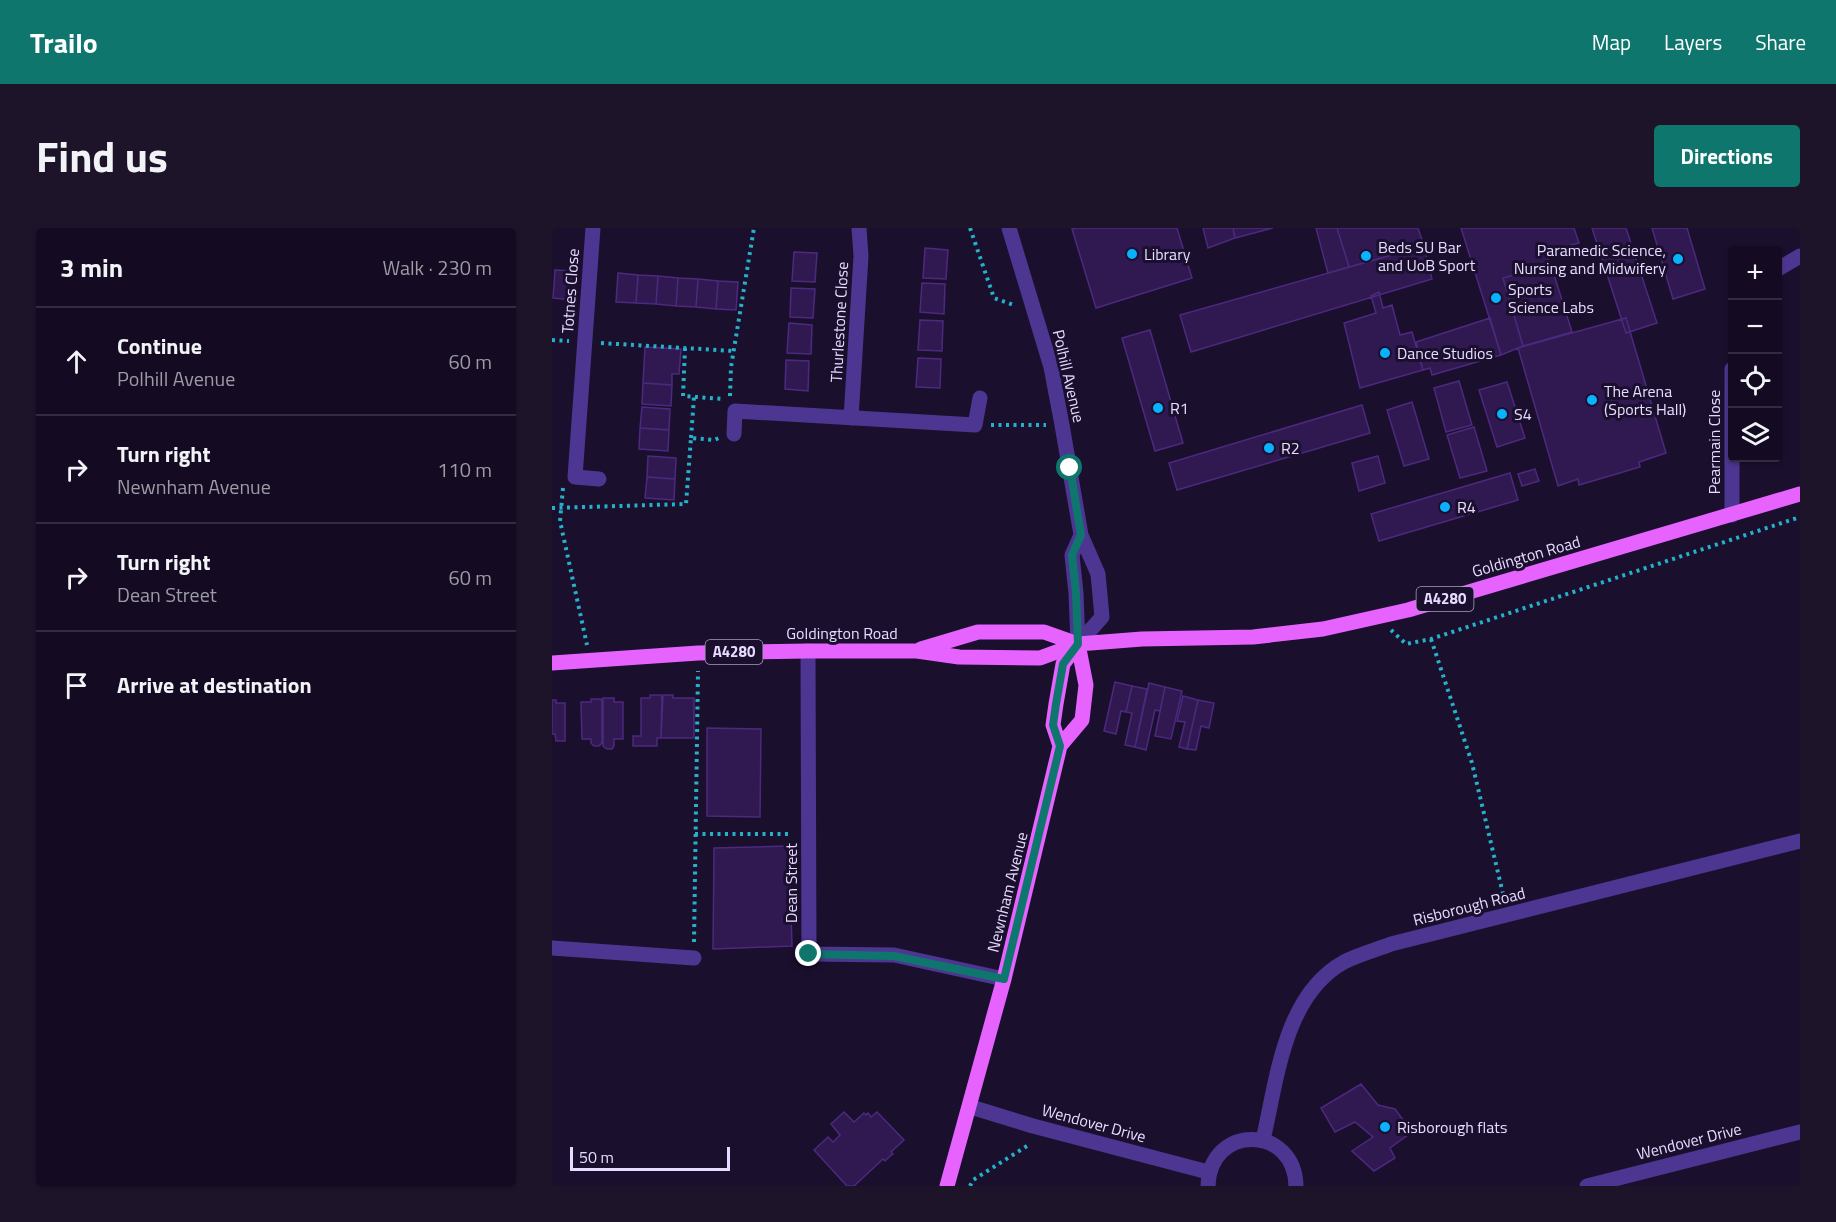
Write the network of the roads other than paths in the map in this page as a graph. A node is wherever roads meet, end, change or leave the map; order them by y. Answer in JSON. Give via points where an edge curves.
{"nodes":[{"id":1,"x":593,"y":228,"type":"edge"},
{"id":2,"x":854,"y":228,"type":"edge"},
{"id":3,"x":860,"y":228,"type":"edge"},
{"id":4,"x":1009,"y":228,"type":"edge"},
{"id":5,"x":1800,"y":256,"type":"edge"},
{"id":6,"x":1782,"y":267,"type":"edge"},
{"id":7,"x":980,"y":398,"type":"dead end"},
{"id":8,"x":1732,"y":408,"type":"edge"},
{"id":9,"x":851,"y":418,"type":"junction"},
{"id":10,"x":734,"y":434,"type":"road end"},
{"id":11,"x":599,"y":479,"type":"dead end"},
{"id":12,"x":1800,"y":494,"type":"edge"},
{"id":13,"x":1732,"y":514,"type":"junction"},
{"id":14,"x":1081,"y":535,"type":"junction"},
{"id":15,"x":1078,"y":644,"type":"junction"},
{"id":16,"x":808,"y":651,"type":"junction"},
{"id":17,"x":917,"y":651,"type":"junction"},
{"id":18,"x":552,"y":663,"type":"edge"},
{"id":19,"x":1060,"y":746,"type":"junction"},
{"id":20,"x":1800,"y":841,"type":"edge"},
{"id":21,"x":552,"y":948,"type":"edge"},
{"id":22,"x":694,"y":958,"type":"road end"},
{"id":23,"x":1004,"y":979,"type":"junction"},
{"id":24,"x":971,"y":1107,"type":"junction"},
{"id":25,"x":1800,"y":1132,"type":"edge"},
{"id":26,"x":1263,"y":1140,"type":"junction"},
{"id":27,"x":1208,"y":1179,"type":"edge"},
{"id":28,"x":947,"y":1186,"type":"edge"},
{"id":29,"x":1296,"y":1186,"type":"edge"},
{"id":30,"x":1587,"y":1186,"type":"edge"}],
"edges":[{"from":1,"to":11,"type":"street","name":"Totnes Close","via":[[575,477]]},
{"from":2,"to":3,"type":"street"},
{"from":3,"to":9,"type":"street","name":"Thurlestone Close"},
{"from":4,"to":14,"type":"street","name":"Polhill Avenue","via":[[1051,367]]},
{"from":5,"to":6,"type":"street"},
{"from":7,"to":9,"type":"street","via":[[975,425]]},
{"from":8,"to":13,"type":"street","name":"Pearmain Close"},
{"from":9,"to":10,"type":"street","via":[[735,411]]},
{"from":12,"to":13,"type":"main road","name":"Goldington Road","number":"A4280"},
{"from":13,"to":15,"type":"main road","name":"Goldington Road","number":"A4280","via":[[1408,610],[1323,629],[1253,637]]},
{"from":14,"to":15,"type":"street","name":"Polhill Avenue","via":[[1072,555]]},
{"from":14,"to":15,"type":"street","name":"Polhill Avenue","via":[[1098,574],[1102,617]]},
{"from":15,"to":17,"type":"main road","name":"Goldington Road","number":"A4280","via":[[1040,658],[959,657]]},
{"from":15,"to":17,"type":"main road","name":"Goldington Road","via":[[1044,632],[978,632]]},
{"from":15,"to":19,"type":"main road","name":"Newnham Avenue","via":[[1063,664],[1053,725]]},
{"from":15,"to":19,"type":"main road","via":[[1086,685],[1082,720]]},
{"from":16,"to":17,"type":"main road","name":"Goldington Road","number":"A4280"},
{"from":16,"to":18,"type":"main road","name":"Goldington Road","number":"A4280","via":[[698,653]]},
{"from":16,"to":23,"type":"street","name":"Dean Street","via":[[809,954],[894,956]]},
{"from":19,"to":23,"type":"main road","name":"Newnham Avenue"},
{"from":20,"to":26,"type":"street","name":"Risborough Road","via":[[1391,944],[1344,962],[1320,980],[1298,1012],[1287,1037]]},
{"from":21,"to":22,"type":"street"},
{"from":23,"to":24,"type":"main road","name":"Newnham Avenue"},
{"from":24,"to":27,"type":"street","name":"Wendover Drive"},
{"from":24,"to":28,"type":"main road","name":"Newnham Avenue"},
{"from":25,"to":30,"type":"street","name":"Wendover Drive"},
{"from":26,"to":27,"type":"street","via":[[1241,1139],[1222,1149]]},
{"from":26,"to":29,"type":"street","via":[[1285,1152],[1296,1174]]}]}
